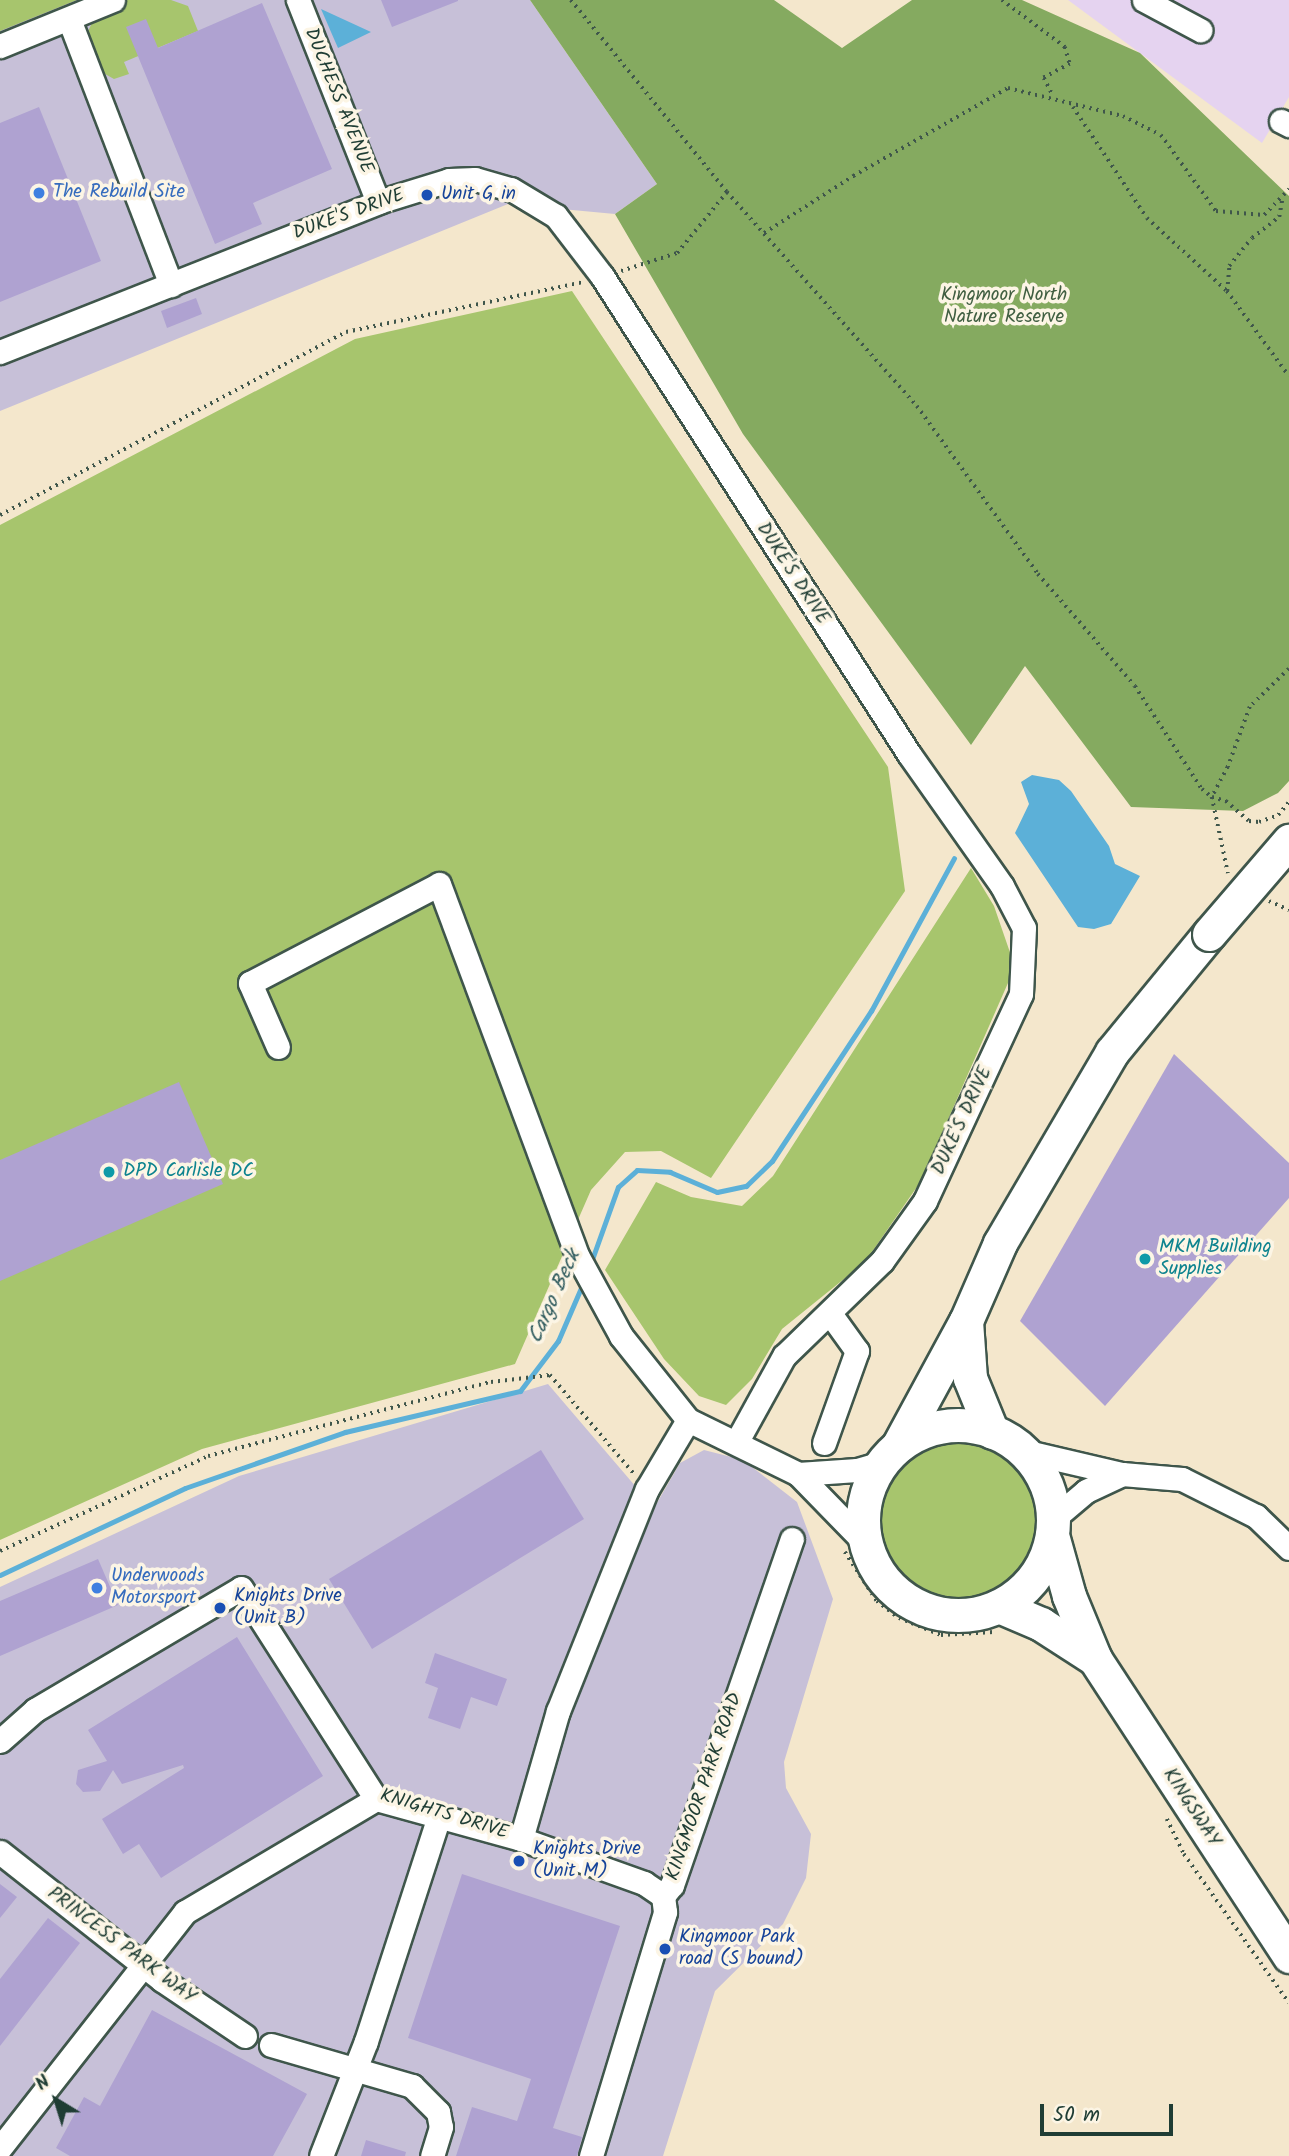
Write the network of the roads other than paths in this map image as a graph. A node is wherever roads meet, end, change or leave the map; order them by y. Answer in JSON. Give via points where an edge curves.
{"nodes":[{"id":1,"x":113,"y":0,"type":"edge"},
{"id":2,"x":298,"y":0,"type":"edge"},
{"id":3,"x":1144,"y":0,"type":"edge"},
{"id":4,"x":69,"y":19,"type":"junction"},
{"id":5,"x":1200,"y":30,"type":"dead end"},
{"id":6,"x":0,"y":46,"type":"edge"},
{"id":7,"x":378,"y":202,"type":"junction"},
{"id":8,"x":171,"y":285,"type":"junction"},
{"id":9,"x":0,"y":352,"type":"edge"},
{"id":10,"x":1289,"y":841,"type":"edge"},
{"id":11,"x":278,"y":1047,"type":"dead end"},
{"id":12,"x":831,"y":1315,"type":"junction"},
{"id":13,"x":965,"y":1321,"type":"junction"},
{"id":14,"x":688,"y":1420,"type":"junction"},
{"id":15,"x":992,"y":1432,"type":"junction"},
{"id":16,"x":737,"y":1441,"type":"junction"},
{"id":17,"x":824,"y":1443,"type":"dead end"},
{"id":18,"x":1023,"y":1451,"type":"junction"},
{"id":19,"x":890,"y":1454,"type":"junction"},
{"id":20,"x":798,"y":1474,"type":"junction"},
{"id":21,"x":1122,"y":1474,"type":"junction"},
{"id":22,"x":1052,"y":1527,"type":"junction"},
{"id":23,"x":792,"y":1538,"type":"dead end"},
{"id":24,"x":852,"y":1544,"type":"junction"},
{"id":25,"x":1289,"y":1548,"type":"edge"},
{"id":26,"x":1000,"y":1619,"type":"junction"},
{"id":27,"x":1095,"y":1659,"type":"junction"},
{"id":28,"x":0,"y":1741,"type":"edge"},
{"id":29,"x":376,"y":1799,"type":"junction"},
{"id":30,"x":439,"y":1816,"type":"junction"},
{"id":31,"x":521,"y":1839,"type":"junction"},
{"id":32,"x":0,"y":1853,"type":"edge"},
{"id":33,"x":663,"y":1896,"type":"junction"},
{"id":34,"x":1289,"y":1955,"type":"edge"},
{"id":35,"x":141,"y":1964,"type":"junction"},
{"id":36,"x":245,"y":2036,"type":"dead end"},
{"id":37,"x":271,"y":2045,"type":"dead end"},
{"id":38,"x":356,"y":2067,"type":"junction"},
{"id":39,"x":0,"y":2148,"type":"edge"},
{"id":40,"x":321,"y":2156,"type":"edge"},
{"id":41,"x":432,"y":2156,"type":"edge"},
{"id":42,"x":591,"y":2156,"type":"edge"}],
"edges":[{"from":1,"to":4,"type":"street"},
{"from":2,"to":7,"type":"street","name":"DUCHESS AVENUE"},
{"from":3,"to":5,"type":"street"},
{"from":4,"to":6,"type":"street"},
{"from":4,"to":8,"type":"street"},
{"from":7,"to":8,"type":"street","name":"DUKE'S DRIVE"},
{"from":7,"to":12,"type":"street","name":"DUKE'S DRIVE","via":[[449,180],[475,179],[511,189],[556,216],[602,276],[880,709],[1002,886],[1024,928],[1021,994],[925,1201],[882,1261]]},
{"from":8,"to":9,"type":"street","name":"DUKE'S DRIVE"},
{"from":10,"to":13,"type":"highway","bridge":true,"via":[[1112,1052],[1000,1242]]},
{"from":11,"to":14,"type":"street","via":[[250,982],[439,884],[595,1294],[628,1346]]},
{"from":12,"to":16,"type":"street","name":"DUKE'S DRIVE","via":[[784,1356]]},
{"from":12,"to":17,"type":"street","via":[[857,1351]]},
{"from":13,"to":15,"type":"highway","via":[[970,1378]]},
{"from":13,"to":19,"type":"highway"},
{"from":14,"to":16,"type":"street"},
{"from":14,"to":31,"type":"street","via":[[647,1489],[558,1712]]},
{"from":15,"to":18,"type":"highway"},
{"from":15,"to":19,"type":"highway","via":[[943,1426]]},
{"from":16,"to":20,"type":"street"},
{"from":18,"to":21,"type":"street"},
{"from":18,"to":22,"type":"highway","via":[[1041,1475]]},
{"from":19,"to":20,"type":"street","via":[[836,1471]]},
{"from":19,"to":24,"type":"highway","via":[[869,1487]]},
{"from":20,"to":24,"type":"street","via":[[825,1501]]},
{"from":21,"to":22,"type":"street","via":[[1086,1491]]},
{"from":21,"to":25,"type":"street","via":[[1182,1479],[1213,1492],[1256,1516]]},
{"from":22,"to":26,"type":"highway","via":[[1034,1577]]},
{"from":22,"to":27,"type":"highway","name":"KINGSWAY","via":[[1069,1596]]},
{"from":23,"to":33,"type":"street","name":"KINGMOOR PARK ROAD","via":[[672,1885]]},
{"from":24,"to":26,"type":"highway","via":[[894,1591],[917,1606],[944,1614]]},
{"from":26,"to":27,"type":"highway","name":"KINGSWAY","via":[[1055,1632]]},
{"from":27,"to":34,"type":"highway","name":"KINGSWAY"},
{"from":28,"to":29,"type":"street","name":"KNIGHTS DRIVE","via":[[35,1710],[241,1588]]},
{"from":29,"to":30,"type":"street","name":"KNIGHTS DRIVE"},
{"from":29,"to":35,"type":"street","via":[[185,1912]]},
{"from":30,"to":31,"type":"street","name":"KNIGHTS DRIVE"},
{"from":30,"to":38,"type":"street"},
{"from":31,"to":33,"type":"street","name":"KNIGHTS DRIVE","via":[[644,1883]]},
{"from":32,"to":35,"type":"street","name":"PRINCESS PARK WAY"},
{"from":33,"to":42,"type":"street","name":"KINGMOOR PARK ROAD","via":[[665,1913]]},
{"from":35,"to":36,"type":"street","name":"PRINCESS PARK WAY"},
{"from":35,"to":39,"type":"street"},
{"from":37,"to":38,"type":"street"},
{"from":38,"to":40,"type":"street"},
{"from":38,"to":41,"type":"street","via":[[396,2078],[427,2098],[438,2112],[441,2127]]}]}
